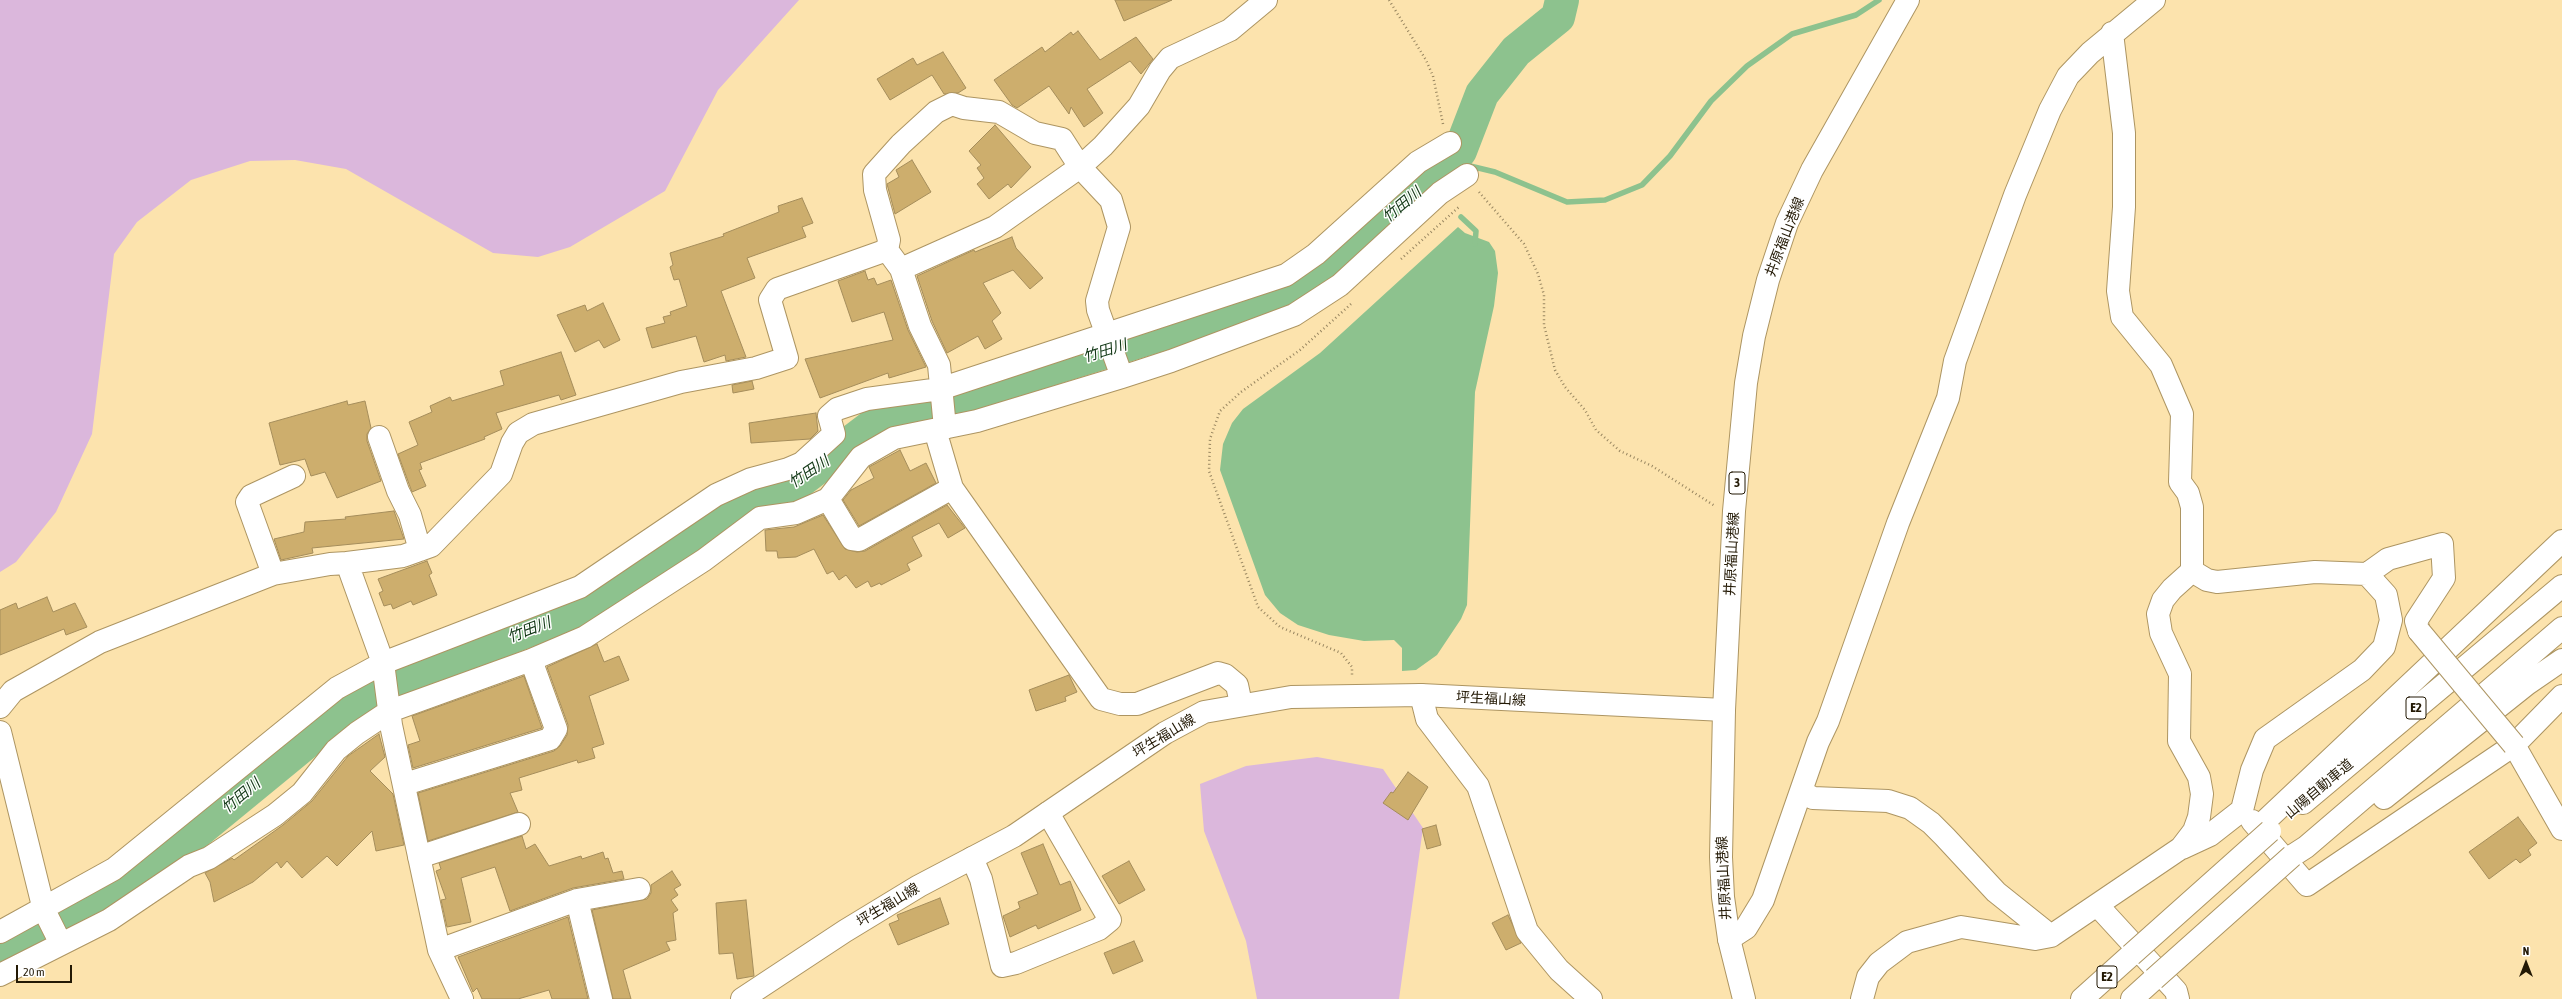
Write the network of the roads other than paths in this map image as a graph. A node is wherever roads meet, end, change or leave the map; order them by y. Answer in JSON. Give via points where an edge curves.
{"nodes":[{"id":1,"x":1266,"y":0,"type":"edge"},
{"id":2,"x":1908,"y":0,"type":"edge"},
{"id":3,"x":2154,"y":0,"type":"edge"},
{"id":4,"x":2112,"y":33,"type":"junction"},
{"id":5,"x":1450,"y":143,"type":"road end"},
{"id":6,"x":1080,"y":167,"type":"junction"},
{"id":7,"x":1470,"y":185,"type":"road end"},
{"id":8,"x":887,"y":250,"type":"junction"},
{"id":9,"x":901,"y":269,"type":"junction"},
{"id":10,"x":1108,"y":337,"type":"junction"},
{"id":11,"x":1120,"y":373,"type":"junction"},
{"id":12,"x":940,"y":391,"type":"junction"},
{"id":13,"x":942,"y":426,"type":"junction"},
{"id":14,"x":835,"y":435,"type":"junction"},
{"id":15,"x":379,"y":437,"type":"dead end"},
{"id":16,"x":859,"y":455,"type":"junction"},
{"id":17,"x":294,"y":476,"type":"dead end"},
{"id":18,"x":952,"y":488,"type":"junction"},
{"id":19,"x":828,"y":499,"type":"junction"},
{"id":20,"x":2562,"y":541,"type":"edge"},
{"id":21,"x":420,"y":550,"type":"junction"},
{"id":22,"x":347,"y":563,"type":"junction"},
{"id":23,"x":2192,"y":572,"type":"junction"},
{"id":24,"x":273,"y":574,"type":"junction"},
{"id":25,"x":2367,"y":574,"type":"junction"},
{"id":26,"x":2562,"y":586,"type":"edge"},
{"id":27,"x":2562,"y":628,"type":"edge"},
{"id":28,"x":531,"y":660,"type":"junction"},
{"id":29,"x":2562,"y":660,"type":"edge"},
{"id":30,"x":384,"y":666,"type":"junction"},
{"id":31,"x":1421,"y":695,"type":"junction"},
{"id":32,"x":2562,"y":696,"type":"edge"},
{"id":33,"x":1241,"y":704,"type":"junction"},
{"id":34,"x":390,"y":706,"type":"junction"},
{"id":35,"x":0,"y":707,"type":"edge"},
{"id":36,"x":1724,"y":710,"type":"junction"},
{"id":37,"x":0,"y":732,"type":"edge"},
{"id":38,"x":2514,"y":745,"type":"junction"},
{"id":39,"x":404,"y":784,"type":"junction"},
{"id":40,"x":1802,"y":792,"type":"junction"},
{"id":41,"x":2242,"y":810,"type":"junction"},
{"id":42,"x":1048,"y":813,"type":"junction"},
{"id":43,"x":520,"y":824,"type":"dead end"},
{"id":44,"x":2267,"y":827,"type":"junction"},
{"id":45,"x":2562,"y":829,"type":"edge"},
{"id":46,"x":2181,"y":848,"type":"junction"},
{"id":47,"x":2299,"y":851,"type":"junction"},
{"id":48,"x":419,"y":857,"type":"junction"},
{"id":49,"x":972,"y":858,"type":"junction"},
{"id":50,"x":639,"y":889,"type":"dead end"},
{"id":51,"x":577,"y":900,"type":"junction"},
{"id":52,"x":2098,"y":906,"type":"junction"},
{"id":53,"x":44,"y":912,"type":"junction"},
{"id":54,"x":0,"y":932,"type":"edge"},
{"id":55,"x":2051,"y":936,"type":"junction"},
{"id":56,"x":1729,"y":939,"type":"junction"},
{"id":57,"x":60,"y":942,"type":"junction"},
{"id":58,"x":439,"y":950,"type":"junction"},
{"id":59,"x":1559,"y":970,"type":"junction"},
{"id":60,"x":0,"y":975,"type":"edge"},
{"id":61,"x":462,"y":999,"type":"edge"},
{"id":62,"x":601,"y":999,"type":"edge"},
{"id":63,"x":742,"y":999,"type":"edge"},
{"id":64,"x":1576,"y":999,"type":"edge"},
{"id":65,"x":1591,"y":999,"type":"edge"},
{"id":66,"x":1744,"y":999,"type":"edge"},
{"id":67,"x":1862,"y":999,"type":"edge"},
{"id":68,"x":2082,"y":999,"type":"edge"},
{"id":69,"x":2132,"y":999,"type":"edge"},
{"id":70,"x":2178,"y":999,"type":"edge"}],
"edges":[{"from":1,"to":6,"type":"main road","via":[[1230,30],[1170,58],[1139,106]]},
{"from":2,"to":36,"type":"main road","name":"井原福山港線","number":"3","via":[[1812,170],[1787,223],[1768,280],[1754,336],[1745,391],[1734,511]]},
{"from":3,"to":4,"type":"main road"},
{"from":4,"to":23,"type":"main road","via":[[2124,133],[2124,207],[2118,291],[2122,317],[2161,365],[2182,414],[2180,482],[2188,494],[2192,507]]},
{"from":4,"to":40,"type":"main road","via":[[2068,76],[2050,110],[2015,195],[1958,354],[1948,398],[1898,523]]},
{"from":5,"to":10,"type":"main road","via":[[1418,162],[1316,254],[1286,275]]},
{"from":6,"to":8,"type":"main road","via":[[1062,139],[1035,133],[999,112],[952,104],[936,112],[901,144],[874,174],[875,190],[889,240]]},
{"from":6,"to":9,"type":"main road","via":[[995,227]]},
{"from":6,"to":10,"type":"main road","via":[[1110,200],[1119,227],[1097,300]]},
{"from":7,"to":11,"type":"main road","via":[[1440,193],[1340,285],[1294,315],[1172,361]]},
{"from":8,"to":9,"type":"main road"},
{"from":8,"to":21,"type":"main road","via":[[776,289],[770,300],[787,358],[756,368],[681,382],[533,424],[518,433],[501,474],[431,546]]},
{"from":9,"to":12,"type":"main road","via":[[920,326],[939,364]]},
{"from":10,"to":11,"type":"main road"},
{"from":10,"to":12,"type":"main road"},
{"from":11,"to":13,"type":"main road","via":[[978,421]]},
{"from":12,"to":13,"type":"main road"},
{"from":12,"to":14,"type":"main road","via":[[867,400],[837,410],[830,416]]},
{"from":13,"to":16,"type":"main road","via":[[894,438]]},
{"from":13,"to":18,"type":"main road"},
{"from":14,"to":16,"type":"main road"},
{"from":14,"to":30,"type":"main road","via":[[802,463],[751,479],[716,495],[580,587]]},
{"from":15,"to":21,"type":"main road","via":[[398,491],[410,515]]},
{"from":16,"to":19,"type":"main road"},
{"from":17,"to":24,"type":"main road","via":[[251,496],[247,502]]},
{"from":18,"to":19,"type":"main road","via":[[859,540],[852,539]]},
{"from":18,"to":33,"type":"main road","via":[[1101,699],[1120,704],[1137,704],[1218,673],[1226,674],[1237,685]]},
{"from":19,"to":28,"type":"main road","via":[[796,513],[760,518],[704,560],[609,623],[585,637]]},
{"from":20,"to":44,"type":"main road"},
{"from":21,"to":22,"type":"main road","via":[[403,556]]},
{"from":22,"to":24,"type":"main road"},
{"from":22,"to":30,"type":"main road"},
{"from":23,"to":25,"type":"main road","via":[[2217,582],[2315,572]]},
{"from":23,"to":46,"type":"main road","via":[[2167,594],[2158,614],[2161,633],[2180,674],[2179,741],[2199,777],[2202,794],[2194,831]]},
{"from":24,"to":35,"type":"main road","via":[[100,642],[13,691]]},
{"from":25,"to":38,"type":"main road","bridge":true,"via":[[2388,559],[2442,544],[2444,578],[2416,620],[2419,631]]},
{"from":25,"to":41,"type":"main road","via":[[2386,595],[2391,620],[2384,647],[2362,670],[2265,738],[2252,770]]},
{"from":26,"to":44,"type":"main road","name":"山陽自動車道","number":"E2"},
{"from":27,"to":47,"type":"main road","number":"E2"},
{"from":28,"to":34,"type":"main road"},
{"from":28,"to":39,"type":"main road","via":[[556,728],[550,739]]},
{"from":29,"to":47,"type":"main road","via":[[2358,819]]},
{"from":30,"to":34,"type":"main road"},
{"from":30,"to":53,"type":"main road","via":[[337,688],[114,869]]},
{"from":31,"to":33,"type":"main road","name":"坪生福山線","via":[[1291,697]]},
{"from":31,"to":36,"type":"main road","name":"坪生福山線"},
{"from":31,"to":59,"type":"main road","via":[[1428,719],[1478,786],[1528,931]]},
{"from":32,"to":38,"type":"main road"},
{"from":33,"to":42,"type":"main road","name":"坪生福山線","via":[[1204,712],[1165,733]]},
{"from":34,"to":39,"type":"main road","via":[[391,725]]},
{"from":34,"to":57,"type":"main road","via":[[336,750],[302,793],[275,815],[210,858],[189,866],[109,920]]},
{"from":36,"to":56,"type":"main road","name":"井原福山港線","number":"3","via":[[1721,857]]},
{"from":37,"to":53,"type":"main road"},
{"from":38,"to":41,"type":"main road","via":[[2307,885]]},
{"from":38,"to":45,"type":"main road"},
{"from":39,"to":48,"type":"main road"},
{"from":40,"to":55,"type":"main road","via":[[1813,798],[1888,801],[1910,808],[1931,823],[1996,892]]},
{"from":40,"to":56,"type":"main road","via":[[1763,900],[1746,928]]},
{"from":41,"to":46,"type":"main road","via":[[2210,835]]},
{"from":42,"to":49,"type":"main road","name":"坪生福山線","via":[[1014,836]]},
{"from":42,"to":49,"type":"main road","via":[[1110,920],[1099,929],[1016,963],[1002,966],[981,879]]},
{"from":43,"to":48,"type":"main road"},
{"from":44,"to":68,"type":"main road","name":"山陽自動車道","number":"E2","bridge":true,"via":[[2173,918]]},
{"from":46,"to":52,"type":"main road"},
{"from":47,"to":69,"type":"main road","number":"E2","bridge":true},
{"from":48,"to":58,"type":"main road"},
{"from":49,"to":63,"type":"main road","name":"坪生福山線","via":[[919,886]]},
{"from":50,"to":51,"type":"main road"},
{"from":51,"to":58,"type":"main road"},
{"from":51,"to":62,"type":"main road"},
{"from":52,"to":55,"type":"main road"},
{"from":52,"to":70,"type":"main road","via":[[2176,991]]},
{"from":53,"to":54,"type":"main road"},
{"from":53,"to":57,"type":"main road"},
{"from":55,"to":67,"type":"main road","via":[[2035,939],[1961,927],[1907,942],[1879,963],[1868,977]]},
{"from":56,"to":66,"type":"main road","name":"井原福山港線","number":"3"},
{"from":57,"to":60,"type":"main road"},
{"from":58,"to":61,"type":"main road"},
{"from":59,"to":64,"type":"main road","via":[[1555,975]]},
{"from":59,"to":65,"type":"main road"}]}
